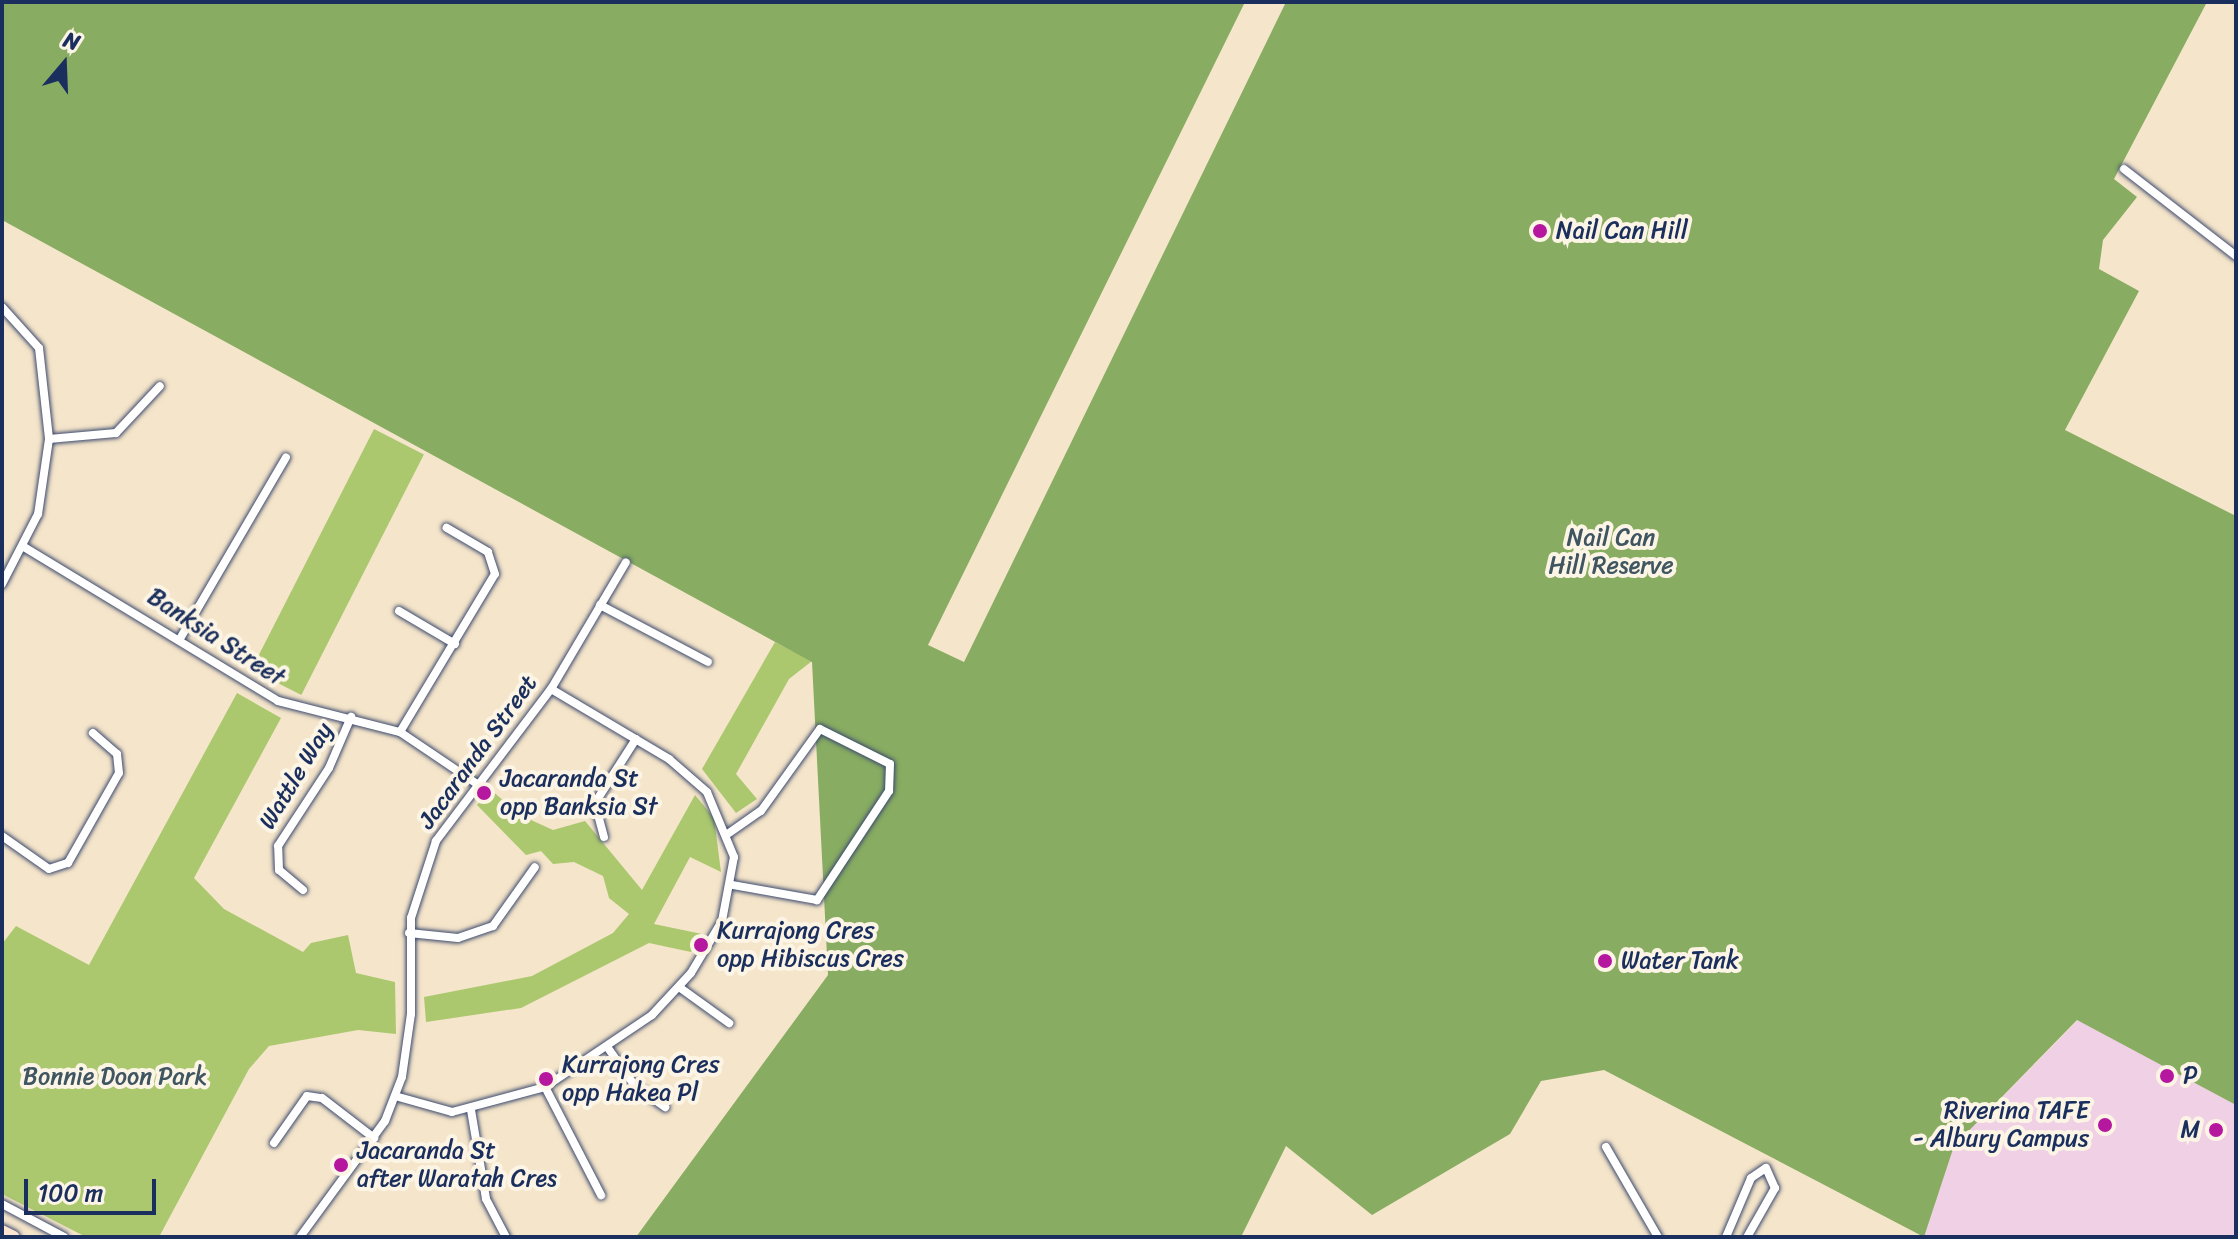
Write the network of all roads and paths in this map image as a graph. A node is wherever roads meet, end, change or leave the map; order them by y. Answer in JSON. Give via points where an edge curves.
{"nodes":[{"id":1,"x":2124,"y":169,"type":"dead end"},
{"id":2,"x":2236,"y":256,"type":"edge"},
{"id":3,"x":2,"y":307,"type":"edge"},
{"id":4,"x":160,"y":386,"type":"dead end"},
{"id":5,"x":49,"y":439,"type":"junction"},
{"id":6,"x":286,"y":457,"type":"dead end"},
{"id":7,"x":447,"y":528,"type":"dead end"},
{"id":8,"x":24,"y":547,"type":"junction"},
{"id":9,"x":626,"y":562,"type":"dead end"},
{"id":10,"x":2,"y":584,"type":"edge"},
{"id":11,"x":600,"y":605,"type":"junction"},
{"id":12,"x":399,"y":611,"type":"dead end"},
{"id":13,"x":181,"y":637,"type":"junction"},
{"id":14,"x":455,"y":644,"type":"junction"},
{"id":15,"x":708,"y":662,"type":"dead end"},
{"id":16,"x":551,"y":689,"type":"junction"},
{"id":17,"x":351,"y":717,"type":"junction"},
{"id":18,"x":400,"y":732,"type":"junction"},
{"id":19,"x":93,"y":733,"type":"dead end"},
{"id":20,"x":636,"y":739,"type":"junction"},
{"id":21,"x":477,"y":784,"type":"junction"},
{"id":22,"x":729,"y":833,"type":"junction"},
{"id":23,"x":2,"y":836,"type":"edge"},
{"id":24,"x":604,"y":837,"type":"dead end"},
{"id":25,"x":535,"y":867,"type":"dead end"},
{"id":26,"x":733,"y":885,"type":"junction"},
{"id":27,"x":303,"y":890,"type":"dead end"},
{"id":28,"x":409,"y":933,"type":"junction"},
{"id":29,"x":679,"y":987,"type":"junction"},
{"id":30,"x":729,"y":1023,"type":"dead end"},
{"id":31,"x":608,"y":1048,"type":"junction"},
{"id":32,"x":545,"y":1087,"type":"junction"},
{"id":33,"x":395,"y":1096,"type":"junction"},
{"id":34,"x":665,"y":1107,"type":"dead end"},
{"id":35,"x":471,"y":1110,"type":"junction"},
{"id":36,"x":374,"y":1138,"type":"junction"},
{"id":37,"x":274,"y":1143,"type":"dead end"},
{"id":38,"x":1606,"y":1147,"type":"dead end"},
{"id":39,"x":601,"y":1195,"type":"dead end"},
{"id":40,"x":2,"y":1204,"type":"edge"},
{"id":41,"x":2,"y":1231,"type":"edge"},
{"id":42,"x":14,"y":1237,"type":"edge"},
{"id":43,"x":64,"y":1237,"type":"edge"},
{"id":44,"x":300,"y":1237,"type":"edge"},
{"id":45,"x":506,"y":1237,"type":"edge"},
{"id":46,"x":1658,"y":1237,"type":"edge"},
{"id":47,"x":1726,"y":1237,"type":"edge"},
{"id":48,"x":1747,"y":1237,"type":"edge"}],
"edges":[{"from":1,"to":2,"type":"street"},
{"from":3,"to":5,"type":"street","via":[[39,348]]},
{"from":4,"to":5,"type":"street","via":[[116,433]]},
{"from":5,"to":8,"type":"street","via":[[44,495]]},
{"from":6,"to":13,"type":"street"},
{"from":7,"to":14,"type":"street","via":[[488,552],[496,568]]},
{"from":8,"to":10,"type":"street"},
{"from":8,"to":13,"type":"street","name":"Banksia Street"},
{"from":9,"to":11,"type":"street","name":"Jacaranda Street"},
{"from":11,"to":15,"type":"street"},
{"from":11,"to":16,"type":"street","name":"Jacaranda Street"},
{"from":12,"to":14,"type":"street"},
{"from":13,"to":17,"type":"street","name":"Banksia Street","via":[[278,701]]},
{"from":14,"to":18,"type":"street"},
{"from":16,"to":20,"type":"street"},
{"from":16,"to":21,"type":"street","name":"Jacaranda Street"},
{"from":17,"to":18,"type":"street","name":"Banksia Street"},
{"from":17,"to":27,"type":"street","name":"Wattle Way","via":[[322,782],[278,846],[279,870]]},
{"from":18,"to":21,"type":"street","name":"Banksia Street"},
{"from":19,"to":23,"type":"street","via":[[117,754],[119,773],[63,868],[38,863]]},
{"from":20,"to":22,"type":"street","via":[[696,780]]},
{"from":20,"to":24,"type":"street","via":[[595,803]]},
{"from":21,"to":28,"type":"street","name":"Jacaranda Street","via":[[436,841]]},
{"from":22,"to":26,"type":"street"},
{"from":22,"to":26,"type":"street","via":[[761,811],[820,729],[890,764],[889,791],[817,900]]},
{"from":25,"to":28,"type":"street","via":[[493,926],[458,938]]},
{"from":26,"to":29,"type":"street","via":[[716,933]]},
{"from":28,"to":33,"type":"street","name":"Jacaranda Street","via":[[409,1040]]},
{"from":29,"to":30,"type":"street"},
{"from":29,"to":31,"type":"street"},
{"from":31,"to":32,"type":"street"},
{"from":31,"to":34,"type":"street","via":[[635,1086]]},
{"from":32,"to":35,"type":"street"},
{"from":32,"to":39,"type":"street"},
{"from":33,"to":35,"type":"street","via":[[433,1110]]},
{"from":33,"to":36,"type":"street","name":"Jacaranda Street"},
{"from":35,"to":45,"type":"street","via":[[486,1199]]},
{"from":36,"to":37,"type":"street","via":[[322,1098],[307,1096]]},
{"from":36,"to":44,"type":"street","name":"Jacaranda Street"},
{"from":38,"to":46,"type":"street"},
{"from":40,"to":43,"type":"street"},
{"from":41,"to":42,"type":"main road"},
{"from":47,"to":48,"type":"street","via":[[1751,1178],[1766,1168],[1775,1188]]}]}
